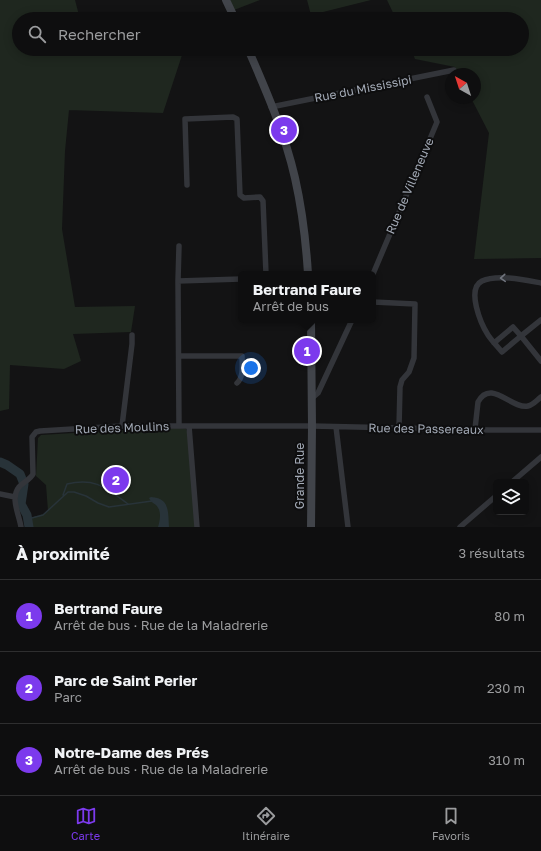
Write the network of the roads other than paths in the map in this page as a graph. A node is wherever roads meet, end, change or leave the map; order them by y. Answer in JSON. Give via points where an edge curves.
{"nodes":[{"id":1,"x":226,"y":0,"type":"edge"},
{"id":2,"x":232,"y":12,"type":"edge"},
{"id":3,"x":251,"y":56,"type":"edge"},
{"id":4,"x":445,"y":72,"type":"edge"},
{"id":5,"x":428,"y":97,"type":"dead end"},
{"id":6,"x":271,"y":107,"type":"junction"},
{"id":7,"x":187,"y":184,"type":"dead end"},
{"id":8,"x":179,"y":246,"type":"dead end"},
{"id":9,"x":266,"y":271,"type":"edge"},
{"id":10,"x":308,"y":271,"type":"edge"},
{"id":11,"x":374,"y":271,"type":"edge"},
{"id":12,"x":238,"y":279,"type":"edge"},
{"id":13,"x":178,"y":281,"type":"junction"},
{"id":14,"x":541,"y":283,"type":"edge"},
{"id":15,"x":376,"y":302,"type":"edge"},
{"id":16,"x":541,"y":320,"type":"edge"},
{"id":17,"x":311,"y":323,"type":"edge"},
{"id":18,"x":351,"y":323,"type":"edge"},
{"id":19,"x":132,"y":335,"type":"dead end"},
{"id":20,"x":521,"y":336,"type":"junction"},
{"id":21,"x":494,"y":343,"type":"junction"},
{"id":22,"x":179,"y":356,"type":"junction"},
{"id":23,"x":541,"y":361,"type":"edge"},
{"id":24,"x":237,"y":383,"type":"dead end"},
{"id":25,"x":541,"y":397,"type":"edge"},
{"id":26,"x":311,"y":399,"type":"junction"},
{"id":27,"x":122,"y":426,"type":"junction"},
{"id":28,"x":179,"y":426,"type":"junction"},
{"id":29,"x":189,"y":426,"type":"junction"},
{"id":30,"x":312,"y":426,"type":"junction"},
{"id":31,"x":336,"y":427,"type":"junction"},
{"id":32,"x":399,"y":428,"type":"junction"},
{"id":33,"x":475,"y":429,"type":"junction"},
{"id":34,"x":541,"y":430,"type":"edge"},
{"id":35,"x":541,"y":457,"type":"edge"},
{"id":36,"x":515,"y":479,"type":"edge"},
{"id":37,"x":0,"y":494,"type":"edge"},
{"id":38,"x":15,"y":497,"type":"junction"},
{"id":39,"x":493,"y":499,"type":"edge"},
{"id":40,"x":21,"y":527,"type":"edge"},
{"id":41,"x":197,"y":527,"type":"edge"},
{"id":42,"x":311,"y":527,"type":"edge"},
{"id":43,"x":348,"y":527,"type":"edge"},
{"id":44,"x":460,"y":527,"type":"edge"}],
"edges":[{"from":1,"to":2,"type":"main road"},
{"from":3,"to":6,"type":"main road"},
{"from":4,"to":6,"type":"street","name":"Rue du Mississipi"},
{"from":5,"to":11,"type":"street","name":"Rue de Villeneuve","via":[[437,122]]},
{"from":6,"to":10,"type":"main road","via":[[286,144],[295,177]]},
{"from":7,"to":9,"type":"street","via":[[185,119],[237,119],[240,195],[244,198],[260,197],[263,201]]},
{"from":8,"to":13,"type":"street"},
{"from":12,"to":13,"type":"street"},
{"from":13,"to":22,"type":"street"},
{"from":14,"to":21,"type":"street","one_way":true,"via":[[513,278],[489,279],[477,285],[475,296],[478,314]]},
{"from":15,"to":32,"type":"street","via":[[415,304],[414,358],[400,387]]},
{"from":16,"to":20,"type":"street"},
{"from":17,"to":26,"type":"main road","name":"Grande Rue"},
{"from":18,"to":26,"type":"street","via":[[318,393]]},
{"from":19,"to":27,"type":"street"},
{"from":20,"to":21,"type":"street","via":[[502,352]]},
{"from":20,"to":21,"type":"street","via":[[513,327]]},
{"from":20,"to":23,"type":"street"},
{"from":22,"to":24,"type":"street","via":[[242,356],[242,376]]},
{"from":22,"to":28,"type":"street"},
{"from":25,"to":33,"type":"street","via":[[528,406],[523,406],[496,394],[486,394],[478,402]]},
{"from":26,"to":30,"type":"main road","name":"Grande Rue"},
{"from":27,"to":28,"type":"street","name":"Rue des Moulins"},
{"from":27,"to":38,"type":"street","name":"Rue des Moulins","via":[[36,432],[32,437],[33,474],[17,489]]},
{"from":28,"to":29,"type":"street","name":"Rue des Moulins"},
{"from":29,"to":30,"type":"street","name":"Rue des Moulins"},
{"from":29,"to":41,"type":"street"},
{"from":30,"to":31,"type":"street","name":"Rue des Passereaux"},
{"from":30,"to":42,"type":"main road","name":"Grande Rue"},
{"from":31,"to":32,"type":"street","name":"Rue des Passereaux"},
{"from":31,"to":43,"type":"street"},
{"from":32,"to":33,"type":"street","name":"Rue des Passereaux"},
{"from":33,"to":34,"type":"street","name":"Rue des Passereaux"},
{"from":35,"to":36,"type":"street"},
{"from":37,"to":38,"type":"street"},
{"from":38,"to":40,"type":"street"},
{"from":39,"to":44,"type":"street"}]}
